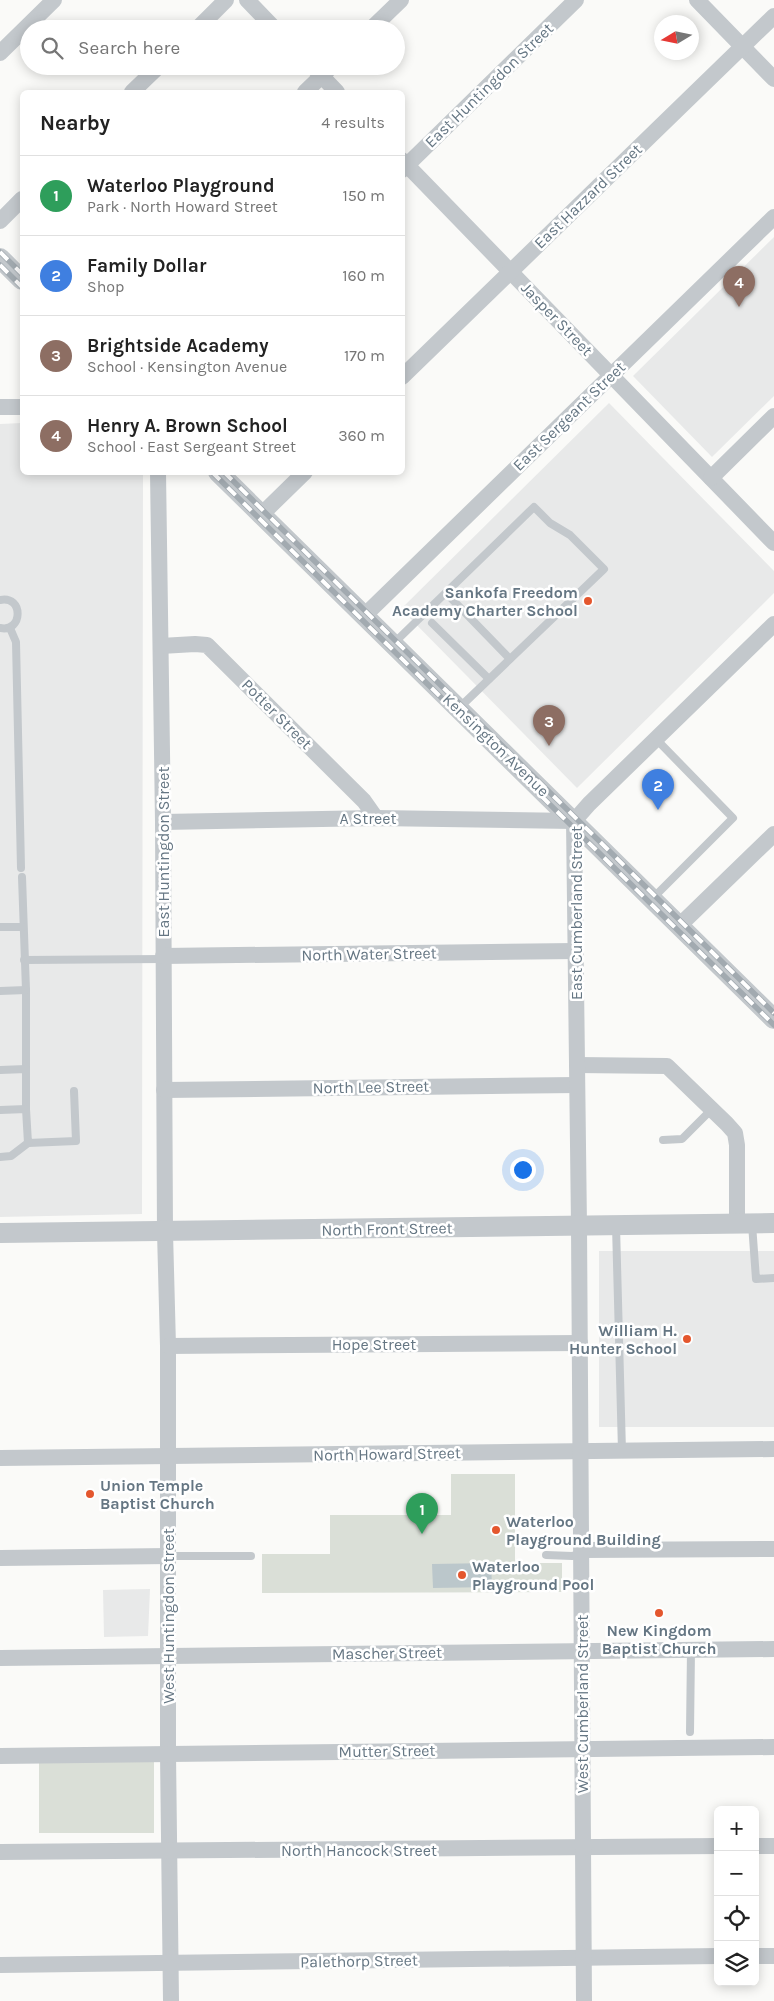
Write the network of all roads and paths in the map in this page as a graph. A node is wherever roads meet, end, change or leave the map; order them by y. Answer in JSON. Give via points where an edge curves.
{"nodes":[{"id":1,"x":54,"y":0,"type":"edge"},
{"id":2,"x":226,"y":0,"type":"edge"},
{"id":3,"x":247,"y":0,"type":"edge"},
{"id":4,"x":400,"y":0,"type":"edge"},
{"id":5,"x":576,"y":0,"type":"edge"},
{"id":6,"x":696,"y":0,"type":"edge"},
{"id":7,"x":774,"y":16,"type":"edge"},
{"id":8,"x":34,"y":20,"type":"edge"},
{"id":9,"x":206,"y":20,"type":"edge"},
{"id":10,"x":266,"y":20,"type":"edge"},
{"id":11,"x":380,"y":20,"type":"edge"},
{"id":12,"x":20,"y":33,"type":"edge"},
{"id":13,"x":743,"y":47,"type":"junction"},
{"id":14,"x":0,"y":53,"type":"edge"},
{"id":15,"x":150,"y":75,"type":"edge"},
{"id":16,"x":318,"y":75,"type":"edge"},
{"id":17,"x":325,"y":75,"type":"edge"},
{"id":18,"x":774,"y":79,"type":"edge"},
{"id":19,"x":134,"y":90,"type":"edge"},
{"id":20,"x":307,"y":90,"type":"edge"},
{"id":21,"x":336,"y":90,"type":"edge"},
{"id":22,"x":405,"y":164,"type":"edge"},
{"id":23,"x":405,"y":166,"type":"edge"},
{"id":24,"x":20,"y":201,"type":"edge"},
{"id":25,"x":774,"y":217,"type":"edge"},
{"id":26,"x":0,"y":221,"type":"edge"},
{"id":27,"x":0,"y":258,"type":"edge"},
{"id":28,"x":510,"y":271,"type":"junction"},
{"id":29,"x":20,"y":278,"type":"edge"},
{"id":30,"x":405,"y":374,"type":"edge"},
{"id":31,"x":611,"y":375,"type":"junction"},
{"id":32,"x":0,"y":407,"type":"edge"},
{"id":33,"x":20,"y":407,"type":"edge"},
{"id":34,"x":774,"y":416,"type":"edge"},
{"id":35,"x":158,"y":475,"type":"edge"},
{"id":36,"x":221,"y":475,"type":"edge"},
{"id":37,"x":302,"y":475,"type":"edge"},
{"id":38,"x":711,"y":478,"type":"junction"},
{"id":39,"x":260,"y":516,"type":"junction"},
{"id":40,"x":774,"y":543,"type":"edge"},
{"id":41,"x":446,"y":593,"type":"junction"},
{"id":42,"x":0,"y":600,"type":"edge"},
{"id":43,"x":364,"y":616,"type":"junction"},
{"id":44,"x":432,"y":623,"type":"dead end"},
{"id":45,"x":774,"y":624,"type":"edge"},
{"id":46,"x":0,"y":628,"type":"edge"},
{"id":47,"x":10,"y":628,"type":"junction"},
{"id":48,"x":393,"y":644,"type":"junction"},
{"id":49,"x":161,"y":646,"type":"junction"},
{"id":50,"x":510,"y":659,"type":"junction"},
{"id":51,"x":489,"y":679,"type":"junction"},
{"id":52,"x":459,"y":708,"type":"junction"},
{"id":53,"x":656,"y":739,"type":"junction"},
{"id":54,"x":376,"y":818,"type":"junction"},
{"id":55,"x":574,"y":821,"type":"junction"},
{"id":56,"x":163,"y":822,"type":"junction"},
{"id":57,"x":774,"y":834,"type":"edge"},
{"id":58,"x":21,"y":868,"type":"dead end"},
{"id":59,"x":22,"y":877,"type":"dead end"},
{"id":60,"x":653,"y":898,"type":"junction"},
{"id":61,"x":680,"y":925,"type":"junction"},
{"id":62,"x":23,"y":926,"type":"junction"},
{"id":63,"x":0,"y":927,"type":"edge"},
{"id":64,"x":575,"y":951,"type":"junction"},
{"id":65,"x":163,"y":958,"type":"junction"},
{"id":66,"x":24,"y":960,"type":"junction"},
{"id":67,"x":0,"y":990,"type":"edge"},
{"id":68,"x":26,"y":990,"type":"junction"},
{"id":69,"x":774,"y":1019,"type":"edge"},
{"id":70,"x":577,"y":1064,"type":"junction"},
{"id":71,"x":26,"y":1069,"type":"junction"},
{"id":72,"x":0,"y":1070,"type":"edge"},
{"id":73,"x":577,"y":1084,"type":"junction"},
{"id":74,"x":164,"y":1090,"type":"junction"},
{"id":75,"x":74,"y":1091,"type":"dead end"},
{"id":76,"x":26,"y":1109,"type":"junction"},
{"id":77,"x":712,"y":1109,"type":"junction"},
{"id":78,"x":0,"y":1110,"type":"edge"},
{"id":79,"x":663,"y":1140,"type":"dead end"},
{"id":80,"x":28,"y":1142,"type":"junction"},
{"id":81,"x":0,"y":1156,"type":"edge"},
{"id":82,"x":774,"y":1223,"type":"edge"},
{"id":83,"x":744,"y":1224,"type":"junction"},
{"id":84,"x":579,"y":1226,"type":"junction"},
{"id":85,"x":616,"y":1226,"type":"junction"},
{"id":86,"x":165,"y":1232,"type":"junction"},
{"id":87,"x":0,"y":1233,"type":"edge"},
{"id":88,"x":774,"y":1278,"type":"edge"},
{"id":89,"x":580,"y":1343,"type":"junction"},
{"id":90,"x":168,"y":1346,"type":"junction"},
{"id":91,"x":774,"y":1449,"type":"edge"},
{"id":92,"x":581,"y":1451,"type":"junction"},
{"id":93,"x":622,"y":1451,"type":"junction"},
{"id":94,"x":168,"y":1456,"type":"junction"},
{"id":95,"x":0,"y":1458,"type":"edge"},
{"id":96,"x":774,"y":1549,"type":"edge"},
{"id":97,"x":582,"y":1552,"type":"junction"},
{"id":98,"x":546,"y":1555,"type":"dead end"},
{"id":99,"x":169,"y":1556,"type":"junction"},
{"id":100,"x":251,"y":1556,"type":"dead end"},
{"id":101,"x":0,"y":1558,"type":"edge"},
{"id":102,"x":774,"y":1649,"type":"edge"},
{"id":103,"x":690,"y":1650,"type":"junction"},
{"id":104,"x":582,"y":1651,"type":"junction"},
{"id":105,"x":168,"y":1656,"type":"junction"},
{"id":106,"x":0,"y":1658,"type":"edge"},
{"id":107,"x":690,"y":1732,"type":"dead end"},
{"id":108,"x":774,"y":1747,"type":"edge"},
{"id":109,"x":582,"y":1749,"type":"junction"},
{"id":110,"x":168,"y":1754,"type":"junction"},
{"id":111,"x":0,"y":1756,"type":"edge"},
{"id":112,"x":714,"y":1846,"type":"edge"},
{"id":113,"x":759,"y":1846,"type":"edge"},
{"id":114,"x":774,"y":1846,"type":"edge"},
{"id":115,"x":583,"y":1848,"type":"junction"},
{"id":116,"x":170,"y":1851,"type":"junction"},
{"id":117,"x":0,"y":1852,"type":"edge"},
{"id":118,"x":714,"y":1956,"type":"edge"},
{"id":119,"x":759,"y":1956,"type":"edge"},
{"id":120,"x":774,"y":1956,"type":"edge"},
{"id":121,"x":584,"y":1958,"type":"junction"},
{"id":122,"x":170,"y":1964,"type":"junction"},
{"id":123,"x":0,"y":1965,"type":"edge"},
{"id":124,"x":171,"y":2001,"type":"edge"},
{"id":125,"x":584,"y":2001,"type":"edge"}],
"edges":[{"from":1,"to":8,"type":"street"},
{"from":2,"to":9,"type":"street"},
{"from":3,"to":10,"type":"street"},
{"from":4,"to":11,"type":"street"},
{"from":5,"to":22,"type":"street","name":"East Huntingdon Street"},
{"from":6,"to":13,"type":"street"},
{"from":7,"to":13,"type":"street","name":"East Hazzard Street"},
{"from":12,"to":14,"type":"street"},
{"from":13,"to":18,"type":"street"},
{"from":13,"to":28,"type":"street","name":"East Hazzard Street"},
{"from":15,"to":19,"type":"street"},
{"from":16,"to":20,"type":"street"},
{"from":17,"to":21,"type":"street"},
{"from":23,"to":28,"type":"street","name":"Jasper Street"},
{"from":24,"to":26,"type":"street"},
{"from":25,"to":31,"type":"street","name":"East Sergeant Street"},
{"from":27,"to":29,"type":"street"},
{"from":28,"to":30,"type":"street","name":"East Hazzard Street"},
{"from":28,"to":31,"type":"street","name":"Jasper Street"},
{"from":31,"to":38,"type":"street","name":"Jasper Street"},
{"from":31,"to":43,"type":"street","name":"East Sergeant Street"},
{"from":32,"to":33,"type":"street"},
{"from":34,"to":38,"type":"street"},
{"from":35,"to":49,"type":"street","name":"East Huntingdon Street"},
{"from":36,"to":39,"type":"street","name":"Kensington Avenue"},
{"from":37,"to":39,"type":"street"},
{"from":38,"to":40,"type":"street","name":"Jasper Street"},
{"from":39,"to":43,"type":"street","name":"Kensington Avenue"},
{"from":41,"to":48,"type":"lane"},
{"from":41,"to":50,"type":"lane"},
{"from":41,"to":50,"type":"lane","via":[[534,507],[550,523],[570,535],[604,569]]},
{"from":42,"to":47,"type":"lane","via":[[16,604],[16,623]]},
{"from":43,"to":48,"type":"street","name":"Kensington Avenue"},
{"from":44,"to":51,"type":"lane"},
{"from":45,"to":53,"type":"street","name":"East Cumberland Street"},
{"from":46,"to":47,"type":"lane"},
{"from":47,"to":58,"type":"lane","via":[[16,642]]},
{"from":48,"to":52,"type":"street","name":"Kensington Avenue"},
{"from":49,"to":54,"type":"street","name":"Potter Street","via":[[207,645],[364,801]]},
{"from":49,"to":56,"type":"street","name":"East Huntingdon Street"},
{"from":50,"to":51,"type":"lane"},
{"from":51,"to":52,"type":"lane"},
{"from":52,"to":55,"type":"street","name":"Kensington Avenue"},
{"from":53,"to":55,"type":"street","name":"East Cumberland Street"},
{"from":53,"to":60,"type":"lane","via":[[733,818]]},
{"from":54,"to":55,"type":"street","name":"A Street"},
{"from":54,"to":56,"type":"street","name":"A Street"},
{"from":55,"to":60,"type":"street","name":"Kensington Avenue"},
{"from":55,"to":64,"type":"street","name":"East Cumberland Street"},
{"from":56,"to":65,"type":"street","name":"East Huntingdon Street"},
{"from":57,"to":61,"type":"street"},
{"from":59,"to":62,"type":"lane"},
{"from":60,"to":61,"type":"street","name":"Kensington Avenue"},
{"from":61,"to":69,"type":"street","name":"Kensington Avenue"},
{"from":62,"to":63,"type":"lane"},
{"from":62,"to":66,"type":"lane"},
{"from":64,"to":65,"type":"street","name":"North Water Street"},
{"from":64,"to":70,"type":"street","name":"East Cumberland Street"},
{"from":65,"to":66,"type":"lane"},
{"from":65,"to":74,"type":"street","name":"East Huntingdon Street"},
{"from":66,"to":68,"type":"lane"},
{"from":67,"to":68,"type":"lane"},
{"from":68,"to":71,"type":"lane"},
{"from":70,"to":73,"type":"street","name":"East Cumberland Street"},
{"from":70,"to":77,"type":"street","via":[[667,1066]]},
{"from":71,"to":72,"type":"lane"},
{"from":71,"to":76,"type":"lane"},
{"from":73,"to":74,"type":"street","name":"North Lee Street"},
{"from":73,"to":84,"type":"street","name":"East Cumberland Street"},
{"from":74,"to":86,"type":"street","name":"East Huntingdon Street"},
{"from":75,"to":80,"type":"lane","via":[[76,1140]]},
{"from":76,"to":78,"type":"lane"},
{"from":76,"to":80,"type":"lane"},
{"from":77,"to":79,"type":"lane","via":[[682,1139]]},
{"from":77,"to":83,"type":"street","via":[[735,1133]]},
{"from":80,"to":81,"type":"lane","via":[[11,1156]]},
{"from":82,"to":83,"type":"street","name":"North Front Street"},
{"from":83,"to":85,"type":"street","name":"North Front Street"},
{"from":83,"to":88,"type":"lane","via":[[756,1279]]},
{"from":84,"to":85,"type":"street","name":"North Front Street"},
{"from":84,"to":86,"type":"street","name":"North Front Street"},
{"from":84,"to":89,"type":"street","name":"West Cumberland Street"},
{"from":85,"to":93,"type":"lane"},
{"from":86,"to":87,"type":"street","name":"North Front Street"},
{"from":86,"to":90,"type":"street","name":"West Huntingdon Street"},
{"from":89,"to":90,"type":"street","name":"Hope Street"},
{"from":89,"to":92,"type":"street","name":"West Cumberland Street"},
{"from":90,"to":94,"type":"street","name":"West Huntingdon Street"},
{"from":91,"to":93,"type":"street","name":"North Howard Street"},
{"from":92,"to":93,"type":"street","name":"North Howard Street"},
{"from":92,"to":94,"type":"street","name":"North Howard Street"},
{"from":92,"to":97,"type":"street","name":"West Cumberland Street"},
{"from":94,"to":95,"type":"street","name":"North Howard Street"},
{"from":94,"to":99,"type":"street","name":"West Huntingdon Street"},
{"from":96,"to":97,"type":"street"},
{"from":97,"to":98,"type":"lane","via":[[572,1556]]},
{"from":97,"to":104,"type":"street","name":"West Cumberland Street"},
{"from":99,"to":100,"type":"lane"},
{"from":99,"to":101,"type":"street"},
{"from":99,"to":105,"type":"street","name":"West Huntingdon Street"},
{"from":102,"to":103,"type":"street","name":"Mascher Street"},
{"from":103,"to":104,"type":"street","name":"Mascher Street"},
{"from":103,"to":107,"type":"lane"},
{"from":104,"to":105,"type":"street","name":"Mascher Street"},
{"from":104,"to":109,"type":"street","name":"West Cumberland Street"},
{"from":105,"to":106,"type":"street","name":"Mascher Street"},
{"from":105,"to":110,"type":"street","name":"West Huntingdon Street"},
{"from":108,"to":109,"type":"street","name":"Mutter Street"},
{"from":109,"to":110,"type":"street","name":"Mutter Street"},
{"from":109,"to":115,"type":"street","name":"West Cumberland Street"},
{"from":110,"to":111,"type":"street","name":"Mutter Street"},
{"from":110,"to":116,"type":"street","name":"West Huntingdon Street"},
{"from":112,"to":115,"type":"street","name":"North Hancock Street"},
{"from":113,"to":114,"type":"street"},
{"from":115,"to":116,"type":"street","name":"North Hancock Street"},
{"from":115,"to":121,"type":"street","name":"West Cumberland Street"},
{"from":116,"to":117,"type":"street","name":"North Hancock Street"},
{"from":116,"to":122,"type":"street","name":"West Huntingdon Street"},
{"from":118,"to":121,"type":"street","name":"Palethorp Street"},
{"from":119,"to":120,"type":"street"},
{"from":121,"to":122,"type":"street","name":"Palethorp Street"},
{"from":121,"to":125,"type":"street","name":"West Cumberland Street"},
{"from":122,"to":123,"type":"street","name":"Palethorp Street"},
{"from":122,"to":124,"type":"street","name":"West Huntingdon Street"}]}
